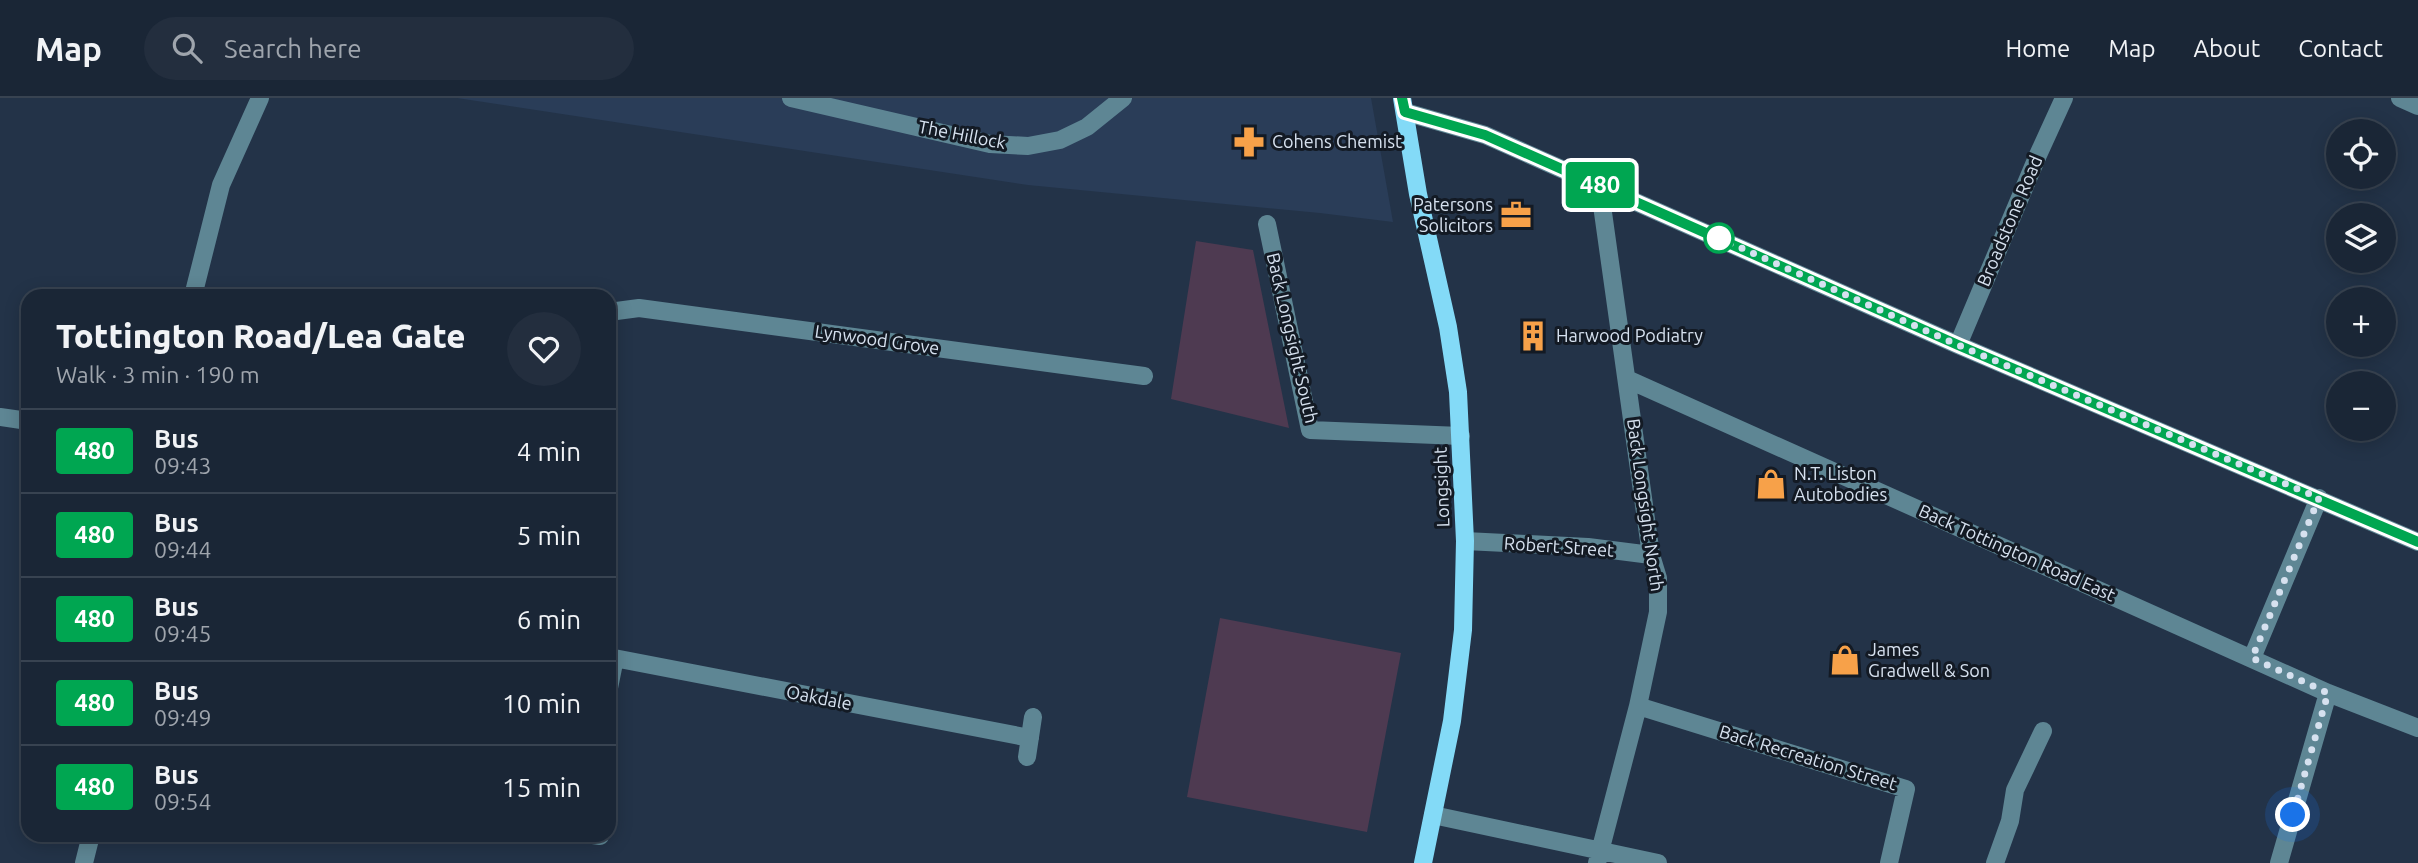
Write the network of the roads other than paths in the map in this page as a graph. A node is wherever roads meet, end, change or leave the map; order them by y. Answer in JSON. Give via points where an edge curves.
{"nodes":[{"id":1,"x":260,"y":98,"type":"edge"},
{"id":2,"x":791,"y":98,"type":"edge"},
{"id":3,"x":1123,"y":98,"type":"edge"},
{"id":4,"x":2064,"y":98,"type":"edge"},
{"id":5,"x":2400,"y":98,"type":"edge"},
{"id":6,"x":1403,"y":105,"type":"edge"},
{"id":7,"x":2418,"y":106,"type":"edge"},
{"id":8,"x":1599,"y":184,"type":"junction"},
{"id":9,"x":1267,"y":223,"type":"dead end"},
{"id":10,"x":196,"y":289,"type":"edge"},
{"id":11,"x":616,"y":312,"type":"edge"},
{"id":12,"x":1958,"y":345,"type":"junction"},
{"id":13,"x":1144,"y":376,"type":"dead end"},
{"id":14,"x":1627,"y":379,"type":"junction"},
{"id":15,"x":0,"y":417,"type":"edge"},
{"id":16,"x":21,"y":420,"type":"edge"},
{"id":17,"x":1461,"y":436,"type":"junction"},
{"id":18,"x":2319,"y":498,"type":"junction"},
{"id":19,"x":1465,"y":541,"type":"junction"},
{"id":20,"x":2418,"y":542,"type":"edge"},
{"id":21,"x":1651,"y":555,"type":"junction"},
{"id":22,"x":2252,"y":658,"type":"junction"},
{"id":23,"x":616,"y":659,"type":"edge"},
{"id":24,"x":2328,"y":693,"type":"junction"},
{"id":25,"x":1638,"y":706,"type":"junction"},
{"id":26,"x":1033,"y":717,"type":"dead end"},
{"id":27,"x":2418,"y":728,"type":"edge"},
{"id":28,"x":2043,"y":731,"type":"dead end"},
{"id":29,"x":1030,"y":738,"type":"junction"},
{"id":30,"x":1027,"y":757,"type":"dead end"},
{"id":31,"x":1433,"y":815,"type":"junction"},
{"id":32,"x":89,"y":842,"type":"edge"},
{"id":33,"x":1599,"y":856,"type":"edge"},
{"id":34,"x":83,"y":863,"type":"edge"},
{"id":35,"x":1423,"y":863,"type":"edge"},
{"id":36,"x":1658,"y":863,"type":"edge"},
{"id":37,"x":1889,"y":863,"type":"edge"},
{"id":38,"x":1995,"y":863,"type":"edge"},
{"id":39,"x":2279,"y":863,"type":"edge"}],
"edges":[{"from":1,"to":10,"type":"street","via":[[221,185]]},
{"from":2,"to":3,"type":"street","name":"The Hillock","via":[[990,144],[1028,146],[1060,140],[1087,127]]},
{"from":4,"to":12,"type":"street","name":"Broadstone Road"},
{"from":5,"to":7,"type":"street"},
{"from":6,"to":8,"type":"street"},
{"from":6,"to":17,"type":"main road","name":"Longsight","via":[[1448,327]]},
{"from":8,"to":12,"type":"street"},
{"from":8,"to":14,"type":"street","name":"Back Longsight North"},
{"from":9,"to":17,"type":"street","name":"Back Longsight South","via":[[1310,430]]},
{"from":11,"to":13,"type":"street","name":"Lynwood Grove","via":[[639,308]]},
{"from":12,"to":18,"type":"street"},
{"from":14,"to":21,"type":"street","name":"Back Longsight North"},
{"from":14,"to":22,"type":"street","name":"Back Tottington Road East"},
{"from":15,"to":16,"type":"street"},
{"from":17,"to":19,"type":"main road","name":"Longsight"},
{"from":18,"to":20,"type":"street"},
{"from":18,"to":22,"type":"street"},
{"from":19,"to":21,"type":"street","name":"Robert Street"},
{"from":19,"to":31,"type":"main road","name":"Longsight","via":[[1463,630],[1452,721]]},
{"from":21,"to":25,"type":"street","name":"Back Longsight North","via":[[1658,578],[1658,612]]},
{"from":22,"to":24,"type":"street","name":"Back Tottington Road East"},
{"from":23,"to":29,"type":"street","name":"Oakdale"},
{"from":24,"to":27,"type":"street","name":"Back Tottington Road East"},
{"from":24,"to":39,"type":"street"},
{"from":25,"to":33,"type":"street","name":"Back Longsight North"},
{"from":25,"to":37,"type":"street","name":"Back Recreation Street","via":[[1906,789]]},
{"from":26,"to":29,"type":"street"},
{"from":28,"to":38,"type":"street","via":[[2015,790]]},
{"from":29,"to":30,"type":"street"},
{"from":31,"to":33,"type":"street"},
{"from":31,"to":35,"type":"main road","name":"Longsight"},
{"from":32,"to":34,"type":"street"},
{"from":33,"to":36,"type":"street"}]}
